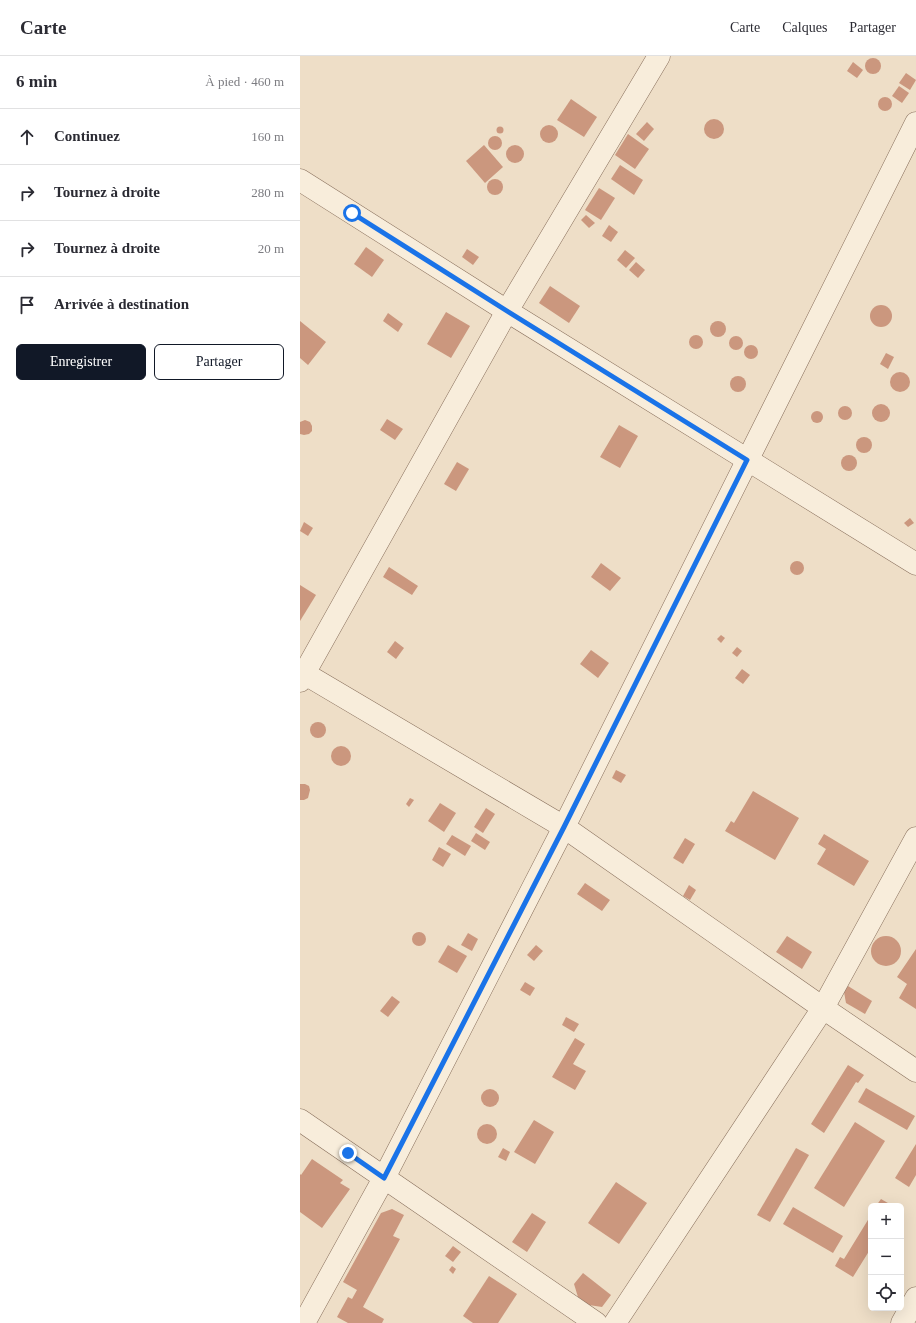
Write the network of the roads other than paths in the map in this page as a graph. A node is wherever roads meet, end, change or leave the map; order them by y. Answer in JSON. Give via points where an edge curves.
{"nodes":[{"id":1,"x":659,"y":56,"type":"edge"},
{"id":2,"x":916,"y":123,"type":"edge"},
{"id":3,"x":300,"y":180,"type":"edge"},
{"id":4,"x":507,"y":311,"type":"junction"},
{"id":5,"x":747,"y":460,"type":"junction"},
{"id":6,"x":916,"y":564,"type":"edge"},
{"id":7,"x":301,"y":675,"type":"edge"},
{"id":8,"x":564,"y":827,"type":"junction"},
{"id":9,"x":916,"y":838,"type":"edge"},
{"id":10,"x":823,"y":1008,"type":"junction"},
{"id":11,"x":916,"y":1071,"type":"edge"},
{"id":12,"x":300,"y":1120,"type":"edge"},
{"id":13,"x":384,"y":1178,"type":"junction"},
{"id":14,"x":916,"y":1298,"type":"edge"},
{"id":15,"x":304,"y":1323,"type":"edge"},
{"id":16,"x":596,"y":1323,"type":"edge"},
{"id":17,"x":615,"y":1323,"type":"edge"},
{"id":18,"x":902,"y":1323,"type":"edge"}],
"edges":[{"from":1,"to":4,"type":"street"},
{"from":2,"to":5,"type":"street"},
{"from":3,"to":4,"type":"street"},
{"from":4,"to":5,"type":"street"},
{"from":4,"to":7,"type":"street"},
{"from":5,"to":6,"type":"street"},
{"from":5,"to":8,"type":"street"},
{"from":7,"to":8,"type":"street"},
{"from":8,"to":10,"type":"street"},
{"from":8,"to":13,"type":"street"},
{"from":9,"to":10,"type":"street"},
{"from":10,"to":11,"type":"street"},
{"from":10,"to":17,"type":"street"},
{"from":12,"to":13,"type":"street"},
{"from":13,"to":15,"type":"street"},
{"from":13,"to":16,"type":"street"},
{"from":14,"to":18,"type":"street"}]}
